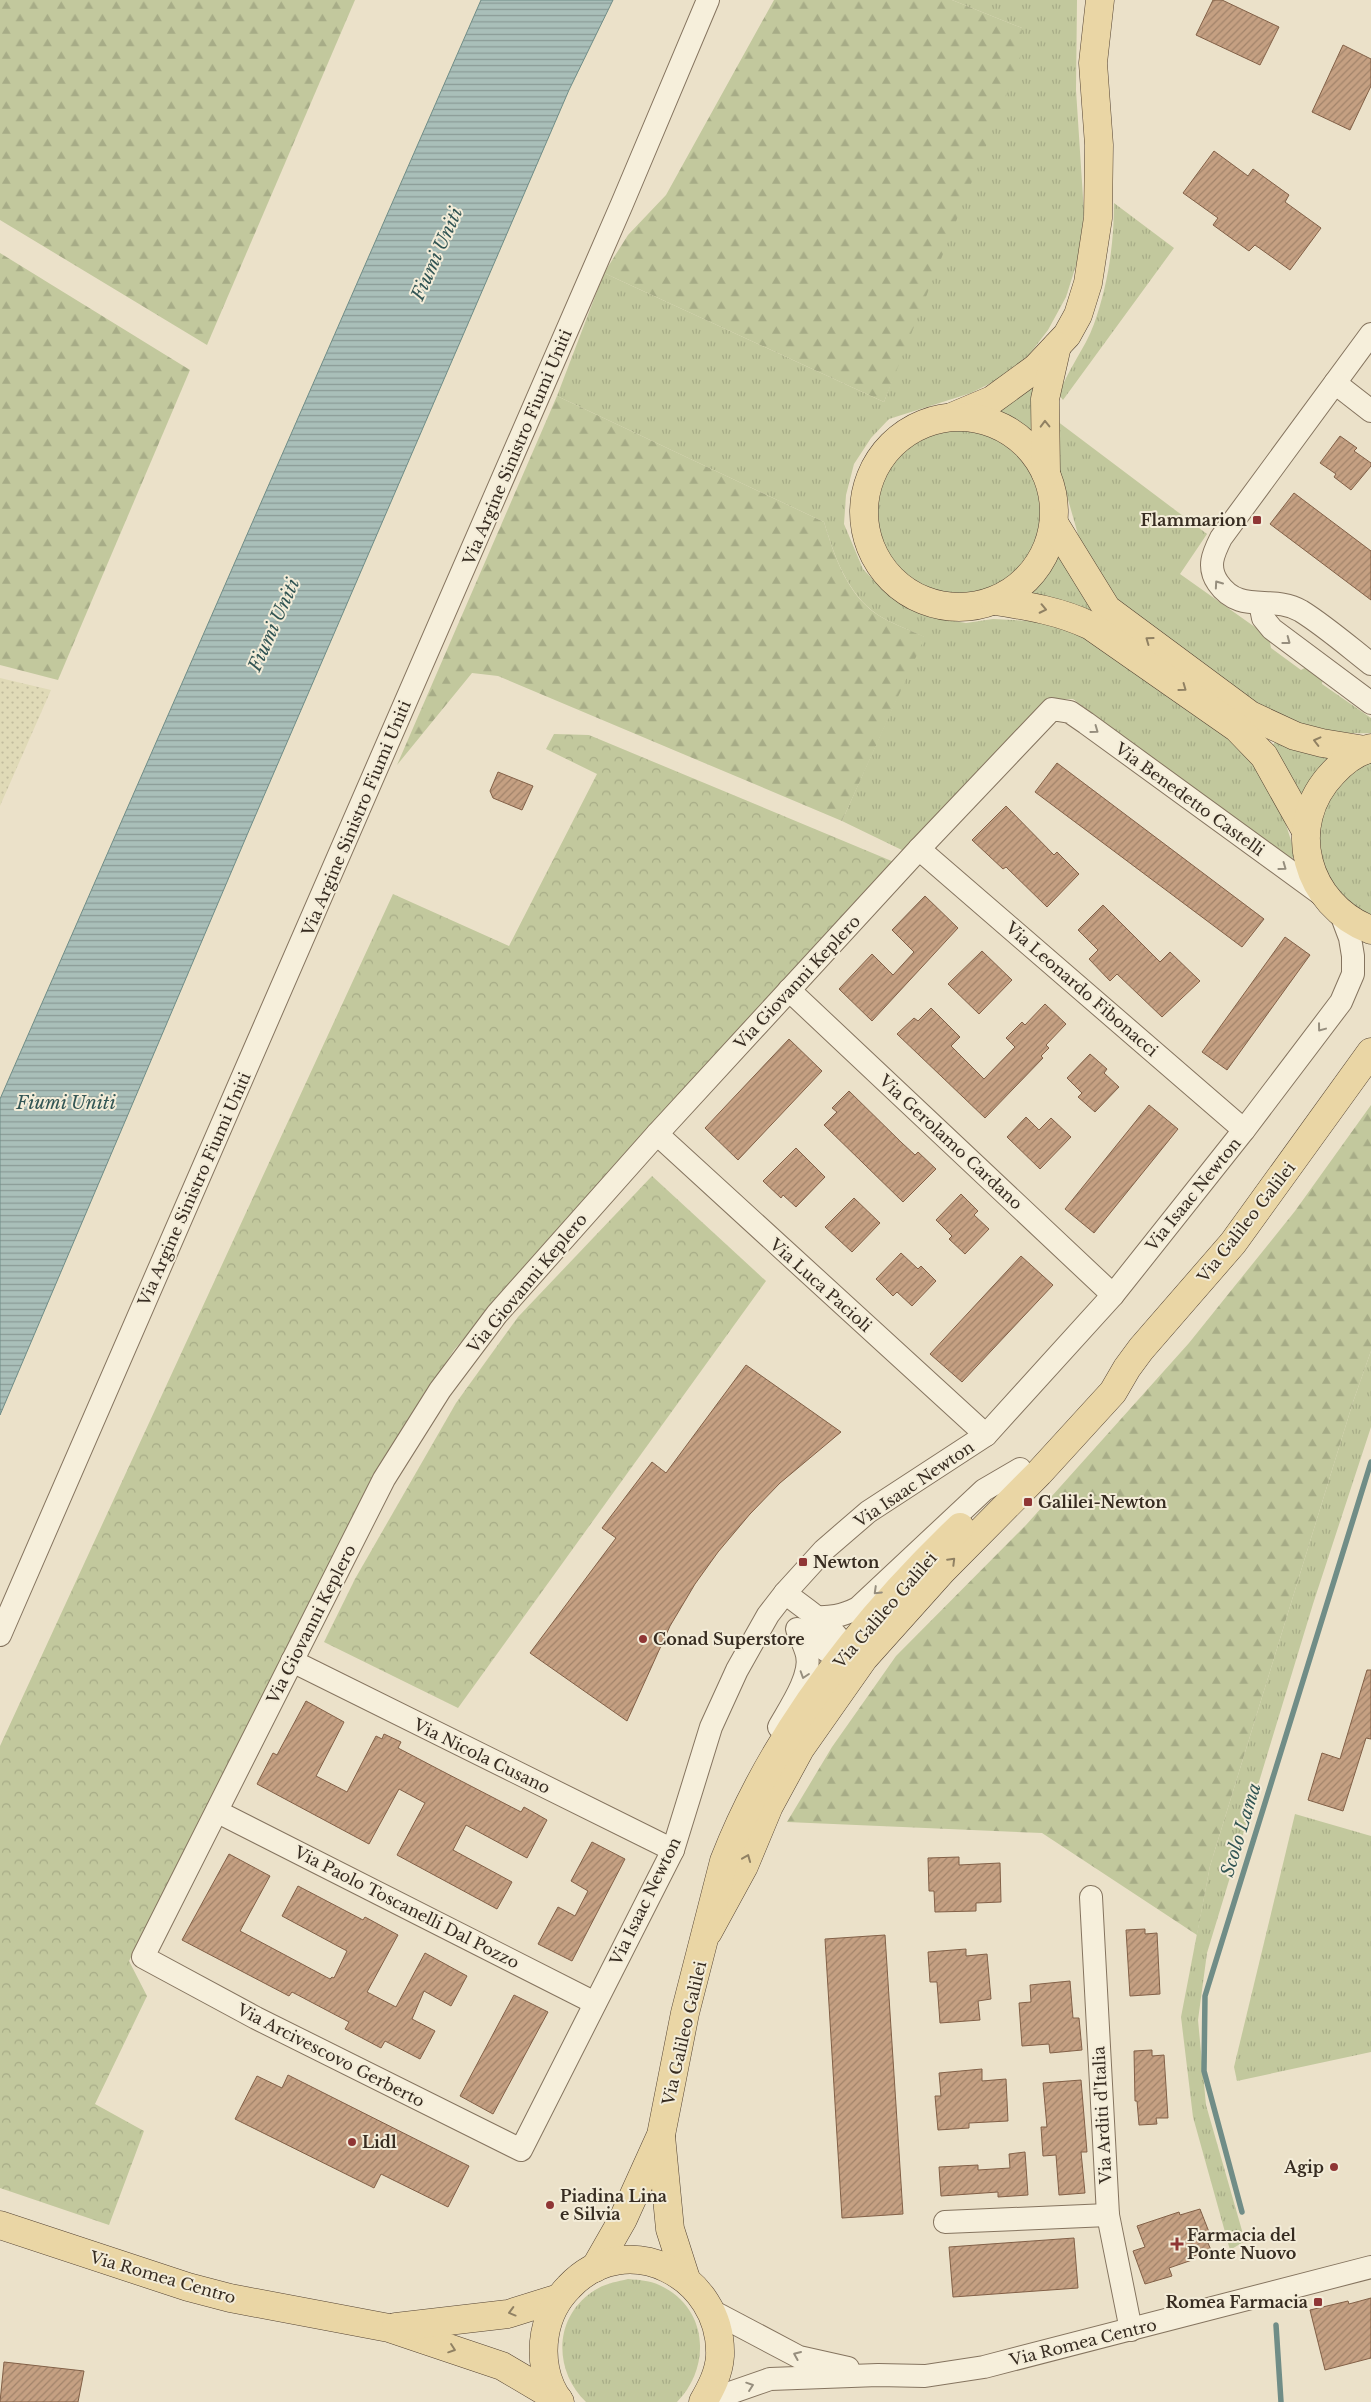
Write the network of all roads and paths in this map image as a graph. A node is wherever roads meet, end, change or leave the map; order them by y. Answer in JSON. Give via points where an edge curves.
{"nodes":[{"id":1,"x":708,"y":0,"type":"edge"},
{"id":2,"x":1100,"y":0,"type":"edge"},
{"id":3,"x":1371,"y":334,"type":"edge"},
{"id":4,"x":1057,"y":346,"type":"junction"},
{"id":5,"x":1335,"y":383,"type":"junction"},
{"id":6,"x":1371,"y":411,"type":"edge"},
{"id":7,"x":953,"y":416,"type":"junction"},
{"id":8,"x":1046,"y":473,"type":"junction"},
{"id":9,"x":1054,"y":523,"type":"junction"},
{"id":10,"x":995,"y":601,"type":"junction"},
{"id":11,"x":1260,"y":603,"type":"junction"},
{"id":12,"x":1371,"y":664,"type":"edge"},
{"id":13,"x":1371,"y":704,"type":"edge"},
{"id":14,"x":1052,"y":709,"type":"joint"},
{"id":15,"x":1368,"y":749,"type":"edge"},
{"id":16,"x":1306,"y":831,"type":"junction"},
{"id":17,"x":919,"y":849,"type":"junction"},
{"id":18,"x":1348,"y":916,"type":"edge"},
{"id":19,"x":1371,"y":949,"type":"edge"},
{"id":20,"x":790,"y":990,"type":"junction"},
{"id":21,"x":1371,"y":1040,"type":"edge"},
{"id":22,"x":1365,"y":1060,"type":"edge"},
{"id":23,"x":1244,"y":1130,"type":"junction"},
{"id":24,"x":657,"y":1134,"type":"junction"},
{"id":25,"x":1113,"y":1295,"type":"junction"},
{"id":26,"x":1126,"y":1368,"type":"junction"},
{"id":27,"x":986,"y":1435,"type":"junction"},
{"id":28,"x":1020,"y":1470,"type":"junction"},
{"id":29,"x":932,"y":1583,"type":"junction"},
{"id":30,"x":785,"y":1593,"type":"junction"},
{"id":31,"x":768,"y":1615,"type":"junction"},
{"id":32,"x":805,"y":1623,"type":"junction"},
{"id":33,"x":0,"y":1635,"type":"edge"},
{"id":34,"x":844,"y":1652,"type":"junction"},
{"id":35,"x":292,"y":1660,"type":"junction"},
{"id":36,"x":800,"y":1749,"type":"junction"},
{"id":37,"x":218,"y":1812,"type":"junction"},
{"id":38,"x":733,"y":1838,"type":"junction"},
{"id":39,"x":672,"y":1850,"type":"junction"},
{"id":40,"x":1091,"y":1897,"type":"dead end"},
{"id":41,"x":708,"y":1932,"type":"junction"},
{"id":42,"x":143,"y":1957,"type":"joint"},
{"id":43,"x":595,"y":2003,"type":"junction"},
{"id":44,"x":661,"y":2135,"type":"junction"},
{"id":45,"x":521,"y":2150,"type":"joint"},
{"id":46,"x":1108,"y":2215,"type":"junction"},
{"id":47,"x":945,"y":2222,"type":"dead end"},
{"id":48,"x":0,"y":2225,"type":"edge"},
{"id":49,"x":1371,"y":2266,"type":"edge"},
{"id":50,"x":595,"y":2268,"type":"junction"},
{"id":51,"x":686,"y":2278,"type":"junction"},
{"id":52,"x":559,"y":2298,"type":"junction"},
{"id":53,"x":712,"y":2311,"type":"junction"},
{"id":54,"x":389,"y":2328,"type":"junction"},
{"id":55,"x":1131,"y":2330,"type":"junction"},
{"id":56,"x":878,"y":2375,"type":"junction"},
{"id":57,"x":559,"y":2401,"type":"edge"},
{"id":58,"x":703,"y":2402,"type":"edge"}],
"edges":[{"from":1,"to":33,"type":"street","name":"Via Argine Sinistro Fiumi Uniti"},
{"from":2,"to":4,"type":"main road","via":[[1093,63],[1099,145],[1098,218],[1088,283],[1078,315]]},
{"from":3,"to":5,"type":"street"},
{"from":4,"to":7,"type":"main road","via":[[1036,368],[992,400]]},
{"from":8,"to":4,"type":"main road","one_way":true,"via":[[1045,399]]},
{"from":5,"to":6,"type":"street"},
{"from":11,"to":5,"type":"street","one_way":true,"via":[[1242,601],[1225,594],[1212,575],[1211,556]]},
{"from":7,"to":8,"type":"main road","via":[[982,419],[1008,430],[1030,448]]},
{"from":7,"to":10,"type":"main road","via":[[924,423],[898,438],[878,461],[866,489],[863,519],[870,548],[885,574],[908,594],[936,605],[966,608]]},
{"from":8,"to":9,"type":"main road","via":[[1053,497]]},
{"from":9,"to":10,"type":"main road","via":[[1048,548],[1035,570],[1017,588]]},
{"from":15,"to":9,"type":"main road","one_way":true,"via":[[1295,736],[1250,715],[1107,609]]},
{"from":10,"to":16,"type":"main road","one_way":true,"via":[[1046,609],[1091,626],[1237,728],[1264,756]]},
{"from":11,"to":12,"type":"street","via":[[1285,604],[1300,610]]},
{"from":11,"to":13,"type":"street","one_way":true,"via":[[1263,618],[1272,629]]},
{"from":14,"to":17,"type":"street","name":"Via Giovanni Keplero"},
{"from":14,"to":18,"type":"street","name":"Via Benedetto Castelli","one_way":true,"via":[[1070,712]]},
{"from":15,"to":16,"type":"main road","via":[[1342,763],[1324,782],[1312,805]]},
{"from":16,"to":18,"type":"main road","via":[[1309,866],[1316,882]]},
{"from":17,"to":20,"type":"street","name":"Via Giovanni Keplero"},
{"from":17,"to":23,"type":"street","name":"Via Leonardo Fibonacci"},
{"from":18,"to":19,"type":"main road"},
{"from":18,"to":23,"type":"street","name":"Via Isaac Newton","one_way":true,"via":[[1353,956],[1348,988],[1341,1002]]},
{"from":20,"to":24,"type":"street","name":"Via Giovanni Keplero"},
{"from":20,"to":25,"type":"street","name":"Via Gerolamo Cardano"},
{"from":21,"to":22,"type":"main road","name":"Via Galileo Galilei"},
{"from":22,"to":26,"type":"main road","name":"Via Galileo Galilei","via":[[1233,1243]]},
{"from":23,"to":25,"type":"street","name":"Via Isaac Newton"},
{"from":24,"to":27,"type":"street","name":"Via Luca Pacioli"},
{"from":24,"to":35,"type":"street","name":"Via Giovanni Keplero","via":[[497,1314],[440,1390],[384,1479]]},
{"from":25,"to":27,"type":"street","name":"Via Isaac Newton"},
{"from":26,"to":28,"type":"main road","name":"Via Galileo Galilei","via":[[1106,1378]]},
{"from":29,"to":26,"type":"main road","name":"Via Galileo Galilei","one_way":true,"via":[[1113,1392]]},
{"from":27,"to":30,"type":"street","name":"Via Isaac Newton","via":[[868,1512],[824,1550]]},
{"from":28,"to":32,"type":"street","one_way":true,"via":[[984,1490],[858,1608],[845,1615]]},
{"from":28,"to":34,"type":"main road","name":"Via Galileo Galilei","via":[[921,1564]]},
{"from":29,"to":34,"type":"street","via":[[912,1592],[874,1636],[857,1649]]},
{"from":29,"to":36,"type":"main road","name":"Via Galileo Galilei","via":[[864,1658]]},
{"from":30,"to":31,"type":"street","name":"Via Isaac Newton"},
{"from":30,"to":32,"type":"street"},
{"from":31,"to":32,"type":"street"},
{"from":31,"to":39,"type":"street","name":"Via Isaac Newton","via":[[736,1670],[711,1727]]},
{"from":32,"to":34,"type":"street","via":[[828,1654],[834,1656]]},
{"from":32,"to":38,"type":"street","one_way":true,"via":[[807,1669],[799,1691],[746,1788]]},
{"from":34,"to":36,"type":"street","via":[[844,1669],[802,1732]]},
{"from":34,"to":38,"type":"main road","name":"Via Galileo Galilei","via":[[781,1743]]},
{"from":35,"to":37,"type":"street","name":"Via Giovanni Keplero"},
{"from":35,"to":39,"type":"street","name":"Via Nicola Cusano"},
{"from":41,"to":36,"type":"main road","name":"Via Galileo Galilei","one_way":true,"via":[[744,1866],[769,1806]]},
{"from":37,"to":42,"type":"street","name":"Via Giovanni Keplero"},
{"from":37,"to":43,"type":"street","name":"Via Paolo Toscanelli Dal Pozzo"},
{"from":38,"to":41,"type":"main road","name":"Via Galileo Galilei","via":[[724,1861]]},
{"from":39,"to":43,"type":"street","name":"Via Isaac Newton"},
{"from":40,"to":46,"type":"street","name":"Via Arditi d'Italia"},
{"from":41,"to":44,"type":"main road","name":"Via Galileo Galilei","via":[[685,2014]]},
{"from":42,"to":45,"type":"street","name":"Via Arcivescovo Gerberto","via":[[256,2018]]},
{"from":43,"to":45,"type":"street","name":"Via Isaac Newton"},
{"from":44,"to":50,"type":"main road","name":"Via Galileo Galilei","via":[[623,2219]]},
{"from":44,"to":51,"type":"main road","name":"Via Galileo Galilei","via":[[670,2228]]},
{"from":46,"to":47,"type":"street"},
{"from":46,"to":55,"type":"street","name":"Via Arditi d'Italia"},
{"from":48,"to":54,"type":"main road","name":"Via Romea Centro","via":[[188,2288]]},
{"from":49,"to":55,"type":"street","name":"Via Romea Centro"},
{"from":50,"to":51,"type":"main road","via":[[618,2261],[642,2261],[665,2267]]},
{"from":50,"to":52,"type":"main road","via":[[575,2280]]},
{"from":51,"to":53,"type":"main road"},
{"from":52,"to":54,"type":"main road","name":"Via Romea Centro","one_way":true,"via":[[508,2314]]},
{"from":52,"to":57,"type":"main road","via":[[547,2322],[542,2348],[546,2375]]},
{"from":56,"to":53,"type":"street","name":"Via Romea Centro","one_way":true,"via":[[799,2357]]},
{"from":53,"to":58,"type":"main road","via":[[719,2334],[720,2358],[714,2382]]},
{"from":54,"to":57,"type":"main road","name":"Via Romea Centro","one_way":true,"via":[[502,2366]]},
{"from":55,"to":56,"type":"street","name":"Via Romea Centro","via":[[984,2367],[925,2376]]},
{"from":58,"to":56,"type":"street","name":"Via Romea Centro","one_way":true,"via":[[770,2379]]}]}
